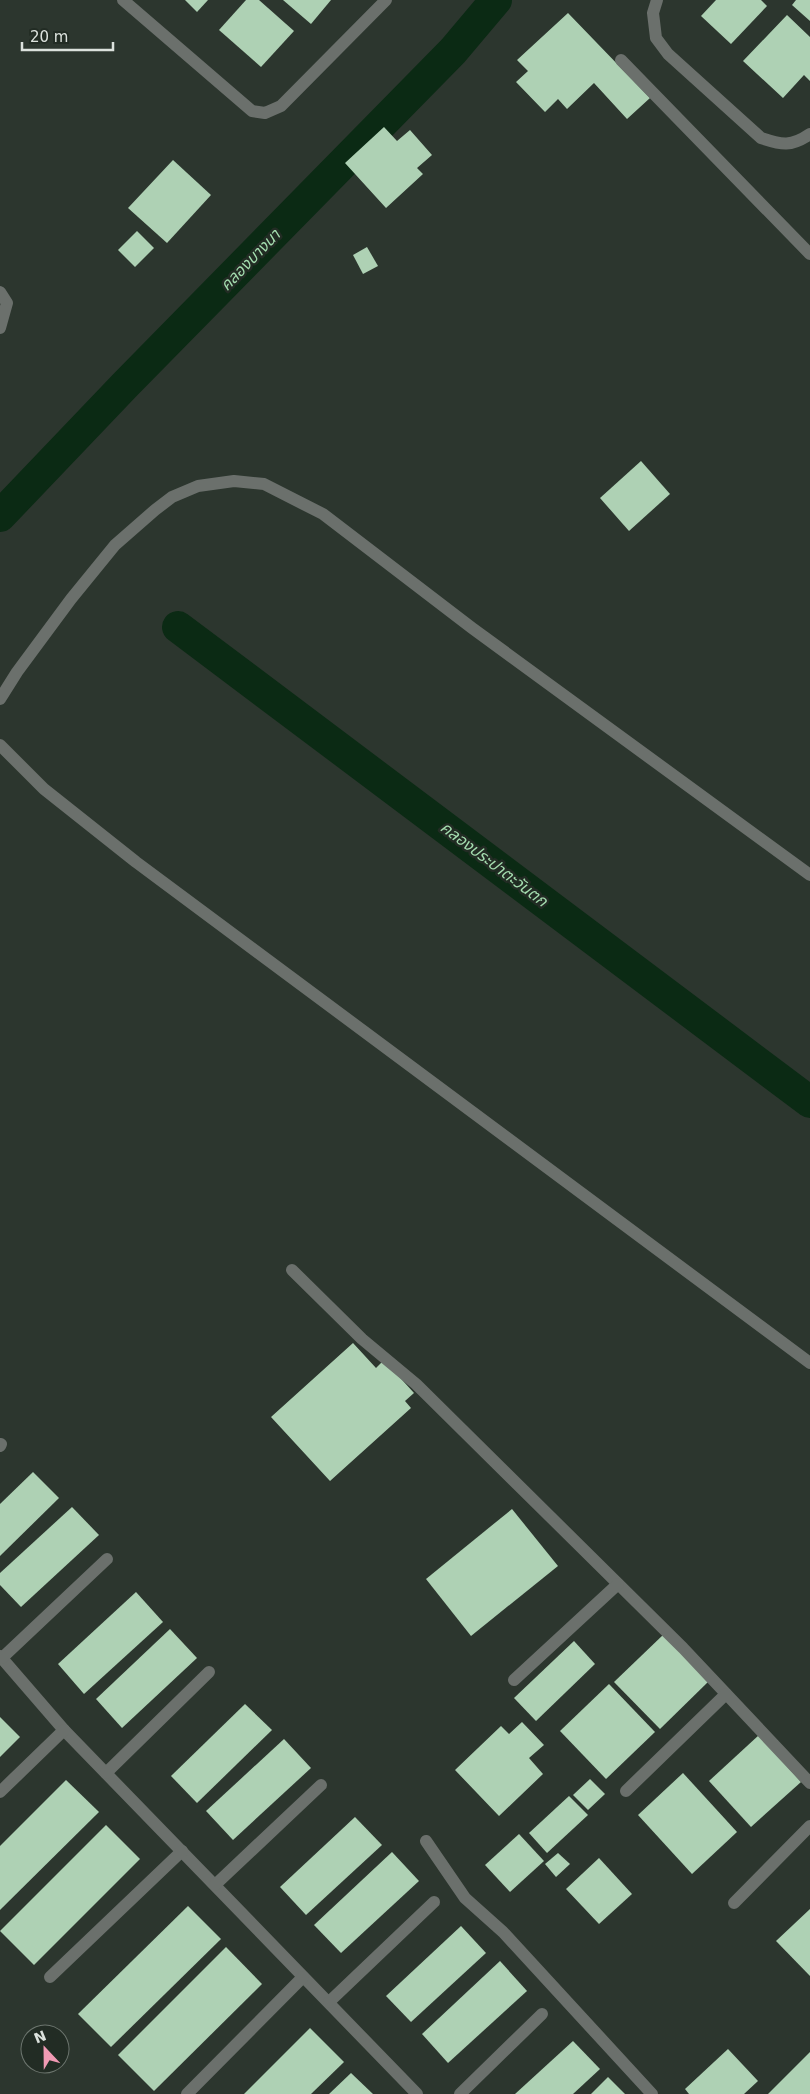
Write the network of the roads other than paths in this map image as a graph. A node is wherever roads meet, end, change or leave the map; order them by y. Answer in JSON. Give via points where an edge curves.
{"nodes":[{"id":1,"x":124,"y":0,"type":"edge"},
{"id":2,"x":386,"y":0,"type":"edge"},
{"id":3,"x":657,"y":0,"type":"edge"},
{"id":4,"x":621,"y":60,"type":"dead end"},
{"id":5,"x":810,"y":134,"type":"edge"},
{"id":6,"x":810,"y":254,"type":"edge"},
{"id":7,"x":0,"y":292,"type":"edge"},
{"id":8,"x":0,"y":328,"type":"edge"},
{"id":9,"x":0,"y":699,"type":"edge"},
{"id":10,"x":0,"y":745,"type":"edge"},
{"id":11,"x":810,"y":875,"type":"edge"},
{"id":12,"x":292,"y":1270,"type":"dead end"},
{"id":13,"x":810,"y":1363,"type":"edge"},
{"id":14,"x":108,"y":1559,"type":"dead end"},
{"id":15,"x":618,"y":1584,"type":"junction"},
{"id":16,"x":1,"y":1657,"type":"edge"},
{"id":17,"x":209,"y":1672,"type":"dead end"},
{"id":18,"x":514,"y":1680,"type":"dead end"},
{"id":19,"x":726,"y":1694,"type":"junction"},
{"id":20,"x":64,"y":1730,"type":"junction"},
{"id":21,"x":106,"y":1773,"type":"junction"},
{"id":22,"x":810,"y":1783,"type":"edge"},
{"id":23,"x":321,"y":1785,"type":"dead end"},
{"id":24,"x":0,"y":1792,"type":"edge"},
{"id":25,"x":626,"y":1792,"type":"dead end"},
{"id":26,"x":810,"y":1826,"type":"edge"},
{"id":27,"x":426,"y":1841,"type":"dead end"},
{"id":28,"x":182,"y":1851,"type":"junction"},
{"id":29,"x":215,"y":1885,"type":"junction"},
{"id":30,"x":434,"y":1902,"type":"dead end"},
{"id":31,"x":734,"y":1903,"type":"dead end"},
{"id":32,"x":50,"y":1977,"type":"dead end"},
{"id":33,"x":303,"y":1977,"type":"junction"},
{"id":34,"x":329,"y":2002,"type":"junction"},
{"id":35,"x":542,"y":2014,"type":"dead end"},
{"id":36,"x":188,"y":2094,"type":"edge"},
{"id":37,"x":418,"y":2094,"type":"edge"},
{"id":38,"x":460,"y":2094,"type":"edge"},
{"id":39,"x":652,"y":2094,"type":"edge"}],
"edges":[{"from":1,"to":2,"type":"street","via":[[252,111],[265,113],[281,106]]},
{"from":3,"to":5,"type":"street","via":[[653,13],[656,38],[668,54],[761,138],[780,144],[796,143]]},
{"from":4,"to":6,"type":"street"},
{"from":7,"to":8,"type":"street","via":[[7,303]]},
{"from":9,"to":11,"type":"street","via":[[77,591],[115,546],[154,510],[172,497],[198,486],[234,481],[264,484],[323,514],[472,628]]},
{"from":10,"to":13,"type":"street","via":[[44,789],[143,867]]},
{"from":12,"to":15,"type":"street","via":[[362,1339],[416,1384]]},
{"from":14,"to":16,"type":"street"},
{"from":15,"to":18,"type":"street"},
{"from":15,"to":19,"type":"street"},
{"from":16,"to":20,"type":"street"},
{"from":17,"to":21,"type":"street"},
{"from":19,"to":22,"type":"street"},
{"from":19,"to":25,"type":"street"},
{"from":20,"to":21,"type":"street"},
{"from":20,"to":24,"type":"street"},
{"from":21,"to":28,"type":"street"},
{"from":23,"to":29,"type":"street"},
{"from":26,"to":31,"type":"street"},
{"from":27,"to":39,"type":"street","via":[[465,1898],[503,1932]]},
{"from":28,"to":29,"type":"street"},
{"from":28,"to":32,"type":"street"},
{"from":29,"to":33,"type":"street"},
{"from":30,"to":34,"type":"street"},
{"from":33,"to":34,"type":"street"},
{"from":33,"to":36,"type":"street"},
{"from":34,"to":37,"type":"street"},
{"from":35,"to":38,"type":"street"}]}
